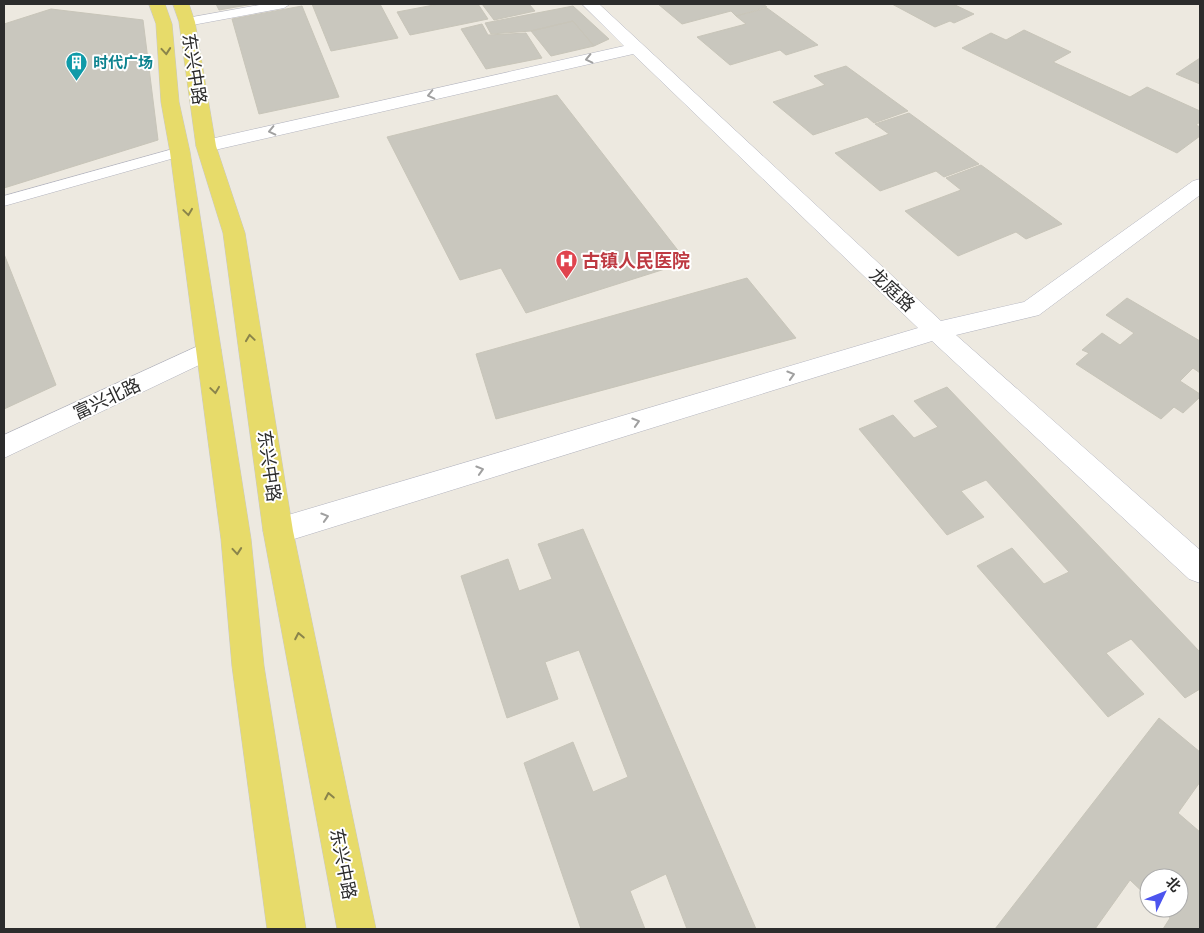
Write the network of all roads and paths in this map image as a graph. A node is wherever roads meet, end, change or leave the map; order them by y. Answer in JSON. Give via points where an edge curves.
{"nodes":[{"id":1,"x":157,"y":4,"type":"edge"},
{"id":2,"x":181,"y":4,"type":"edge"},
{"id":3,"x":284,"y":4,"type":"edge"},
{"id":4,"x":590,"y":4,"type":"edge"},
{"id":5,"x":187,"y":22,"type":"junction"},
{"id":6,"x":637,"y":48,"type":"junction"},
{"id":7,"x":193,"y":149,"type":"junction"},
{"id":8,"x":1200,"y":186,"type":"edge"},
{"id":9,"x":4,"y":201,"type":"edge"},
{"id":10,"x":936,"y":331,"type":"junction"},
{"id":11,"x":209,"y":350,"type":"junction"},
{"id":12,"x":4,"y":447,"type":"edge"},
{"id":13,"x":278,"y":531,"type":"junction"},
{"id":14,"x":1200,"y":569,"type":"edge"},
{"id":15,"x":287,"y":929,"type":"edge"},
{"id":16,"x":356,"y":929,"type":"edge"}],
"edges":[{"from":1,"to":7,"type":"main road","name":"东兴中路","one_way":true,"via":[[164,24],[170,102]]},
{"from":2,"to":5,"type":"main road","name":"东兴中路"},
{"from":3,"to":5,"type":"lane"},
{"from":4,"to":6,"type":"street","name":"龙庭路"},
{"from":5,"to":7,"type":"main road","name":"东兴中路"},
{"from":6,"to":7,"type":"street","one_way":true},
{"from":6,"to":10,"type":"street","name":"龙庭路"},
{"from":7,"to":9,"type":"lane"},
{"from":7,"to":11,"type":"main road","name":"东兴中路","one_way":true},
{"from":13,"to":7,"type":"main road","name":"东兴中路","one_way":true,"via":[[234,233]]},
{"from":8,"to":10,"type":"street","via":[[1031,309]]},
{"from":13,"to":10,"type":"street","one_way":true},
{"from":10,"to":14,"type":"street","name":"龙庭路"},
{"from":11,"to":12,"type":"street","name":"富兴北路"},
{"from":11,"to":15,"type":"main road","name":"东兴中路","one_way":true,"via":[[236,539],[248,666]]},
{"from":16,"to":13,"type":"main road","name":"东兴中路","one_way":true}]}
